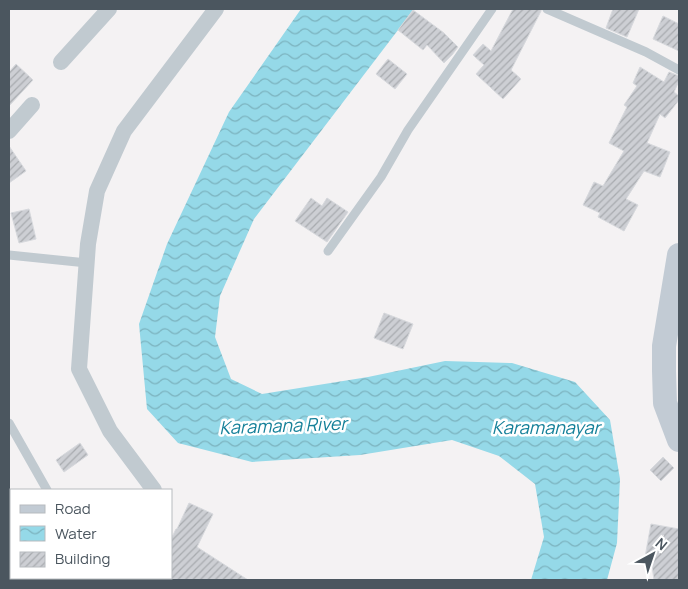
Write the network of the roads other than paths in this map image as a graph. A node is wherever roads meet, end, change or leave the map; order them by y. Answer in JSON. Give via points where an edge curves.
{"nodes":[{"id":1,"x":108,"y":9,"type":"edge"},
{"id":2,"x":216,"y":9,"type":"edge"},
{"id":3,"x":492,"y":9,"type":"edge"},
{"id":4,"x":547,"y":9,"type":"edge"},
{"id":5,"x":61,"y":62,"type":"dead end"},
{"id":6,"x":679,"y":70,"type":"edge"},
{"id":7,"x":32,"y":105,"type":"dead end"},
{"id":8,"x":9,"y":131,"type":"edge"},
{"id":9,"x":328,"y":251,"type":"dead end"},
{"id":10,"x":9,"y":255,"type":"edge"},
{"id":11,"x":679,"y":255,"type":"edge"},
{"id":12,"x":87,"y":263,"type":"junction"},
{"id":13,"x":675,"y":309,"type":"edge"},
{"id":14,"x":9,"y":423,"type":"edge"},
{"id":15,"x":679,"y":440,"type":"edge"},
{"id":16,"x":46,"y":489,"type":"edge"},
{"id":17,"x":153,"y":489,"type":"edge"}],
"edges":[{"from":1,"to":5,"type":"street"},
{"from":2,"to":12,"type":"street","via":[[124,131],[97,191]]},
{"from":3,"to":9,"type":"lane"},
{"from":4,"to":6,"type":"lane"},
{"from":7,"to":8,"type":"street"},
{"from":10,"to":12,"type":"lane"},
{"from":11,"to":13,"type":"main road"},
{"from":12,"to":17,"type":"street","via":[[79,369],[110,431]]},
{"from":13,"to":15,"type":"main road","via":[[664,346],[665,403]]},
{"from":14,"to":16,"type":"lane"}]}
